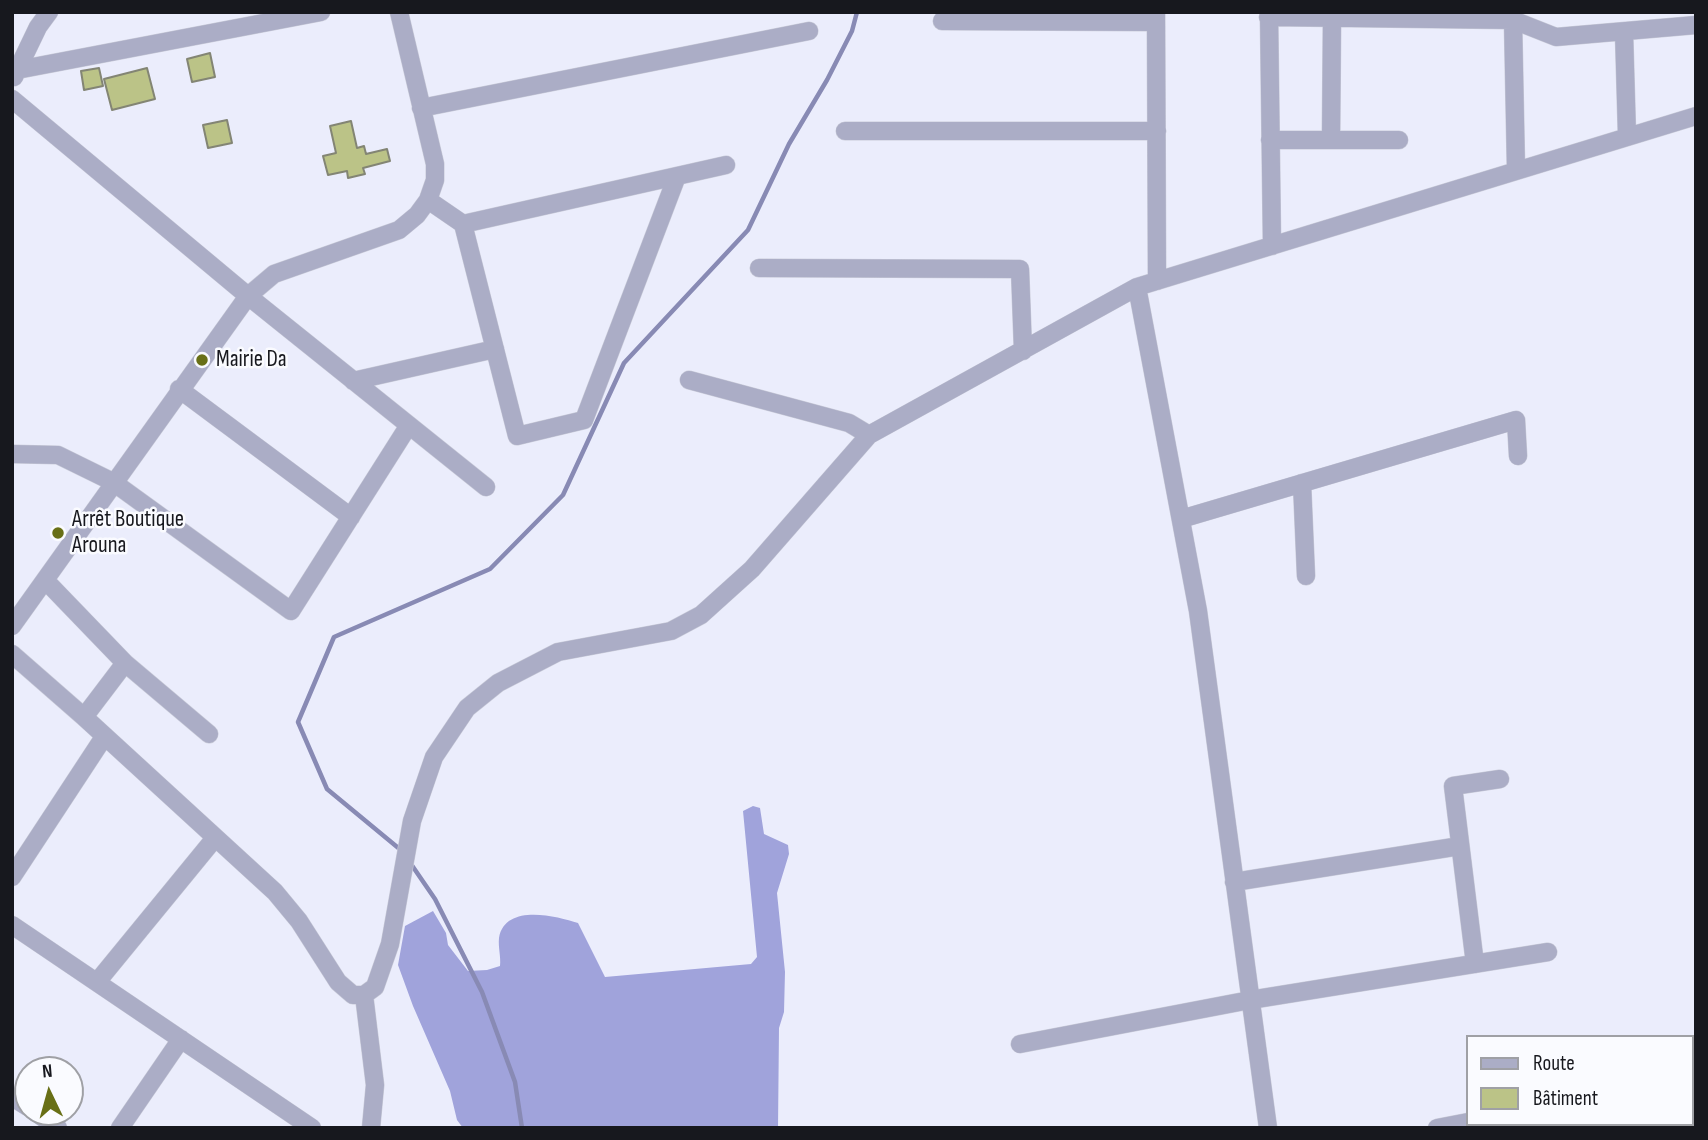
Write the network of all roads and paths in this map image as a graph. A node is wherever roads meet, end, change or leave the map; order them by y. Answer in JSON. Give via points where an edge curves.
{"nodes":[{"id":1,"x":49,"y":12,"type":"edge"},
{"id":2,"x":321,"y":12,"type":"edge"},
{"id":3,"x":399,"y":12,"type":"edge"},
{"id":4,"x":1269,"y":14,"type":"edge"},
{"id":5,"x":1156,"y":17,"type":"edge"},
{"id":6,"x":1332,"y":18,"type":"junction"},
{"id":7,"x":1513,"y":20,"type":"junction"},
{"id":8,"x":942,"y":21,"type":"dead end"},
{"id":9,"x":1696,"y":25,"type":"edge"},
{"id":10,"x":809,"y":31,"type":"dead end"},
{"id":11,"x":1624,"y":32,"type":"junction"},
{"id":12,"x":15,"y":76,"type":"edge"},
{"id":13,"x":12,"y":99,"type":"edge"},
{"id":14,"x":421,"y":108,"type":"junction"},
{"id":15,"x":1696,"y":116,"type":"edge"},
{"id":16,"x":845,"y":131,"type":"dead end"},
{"id":17,"x":1157,"y":131,"type":"junction"},
{"id":18,"x":1627,"y":136,"type":"junction"},
{"id":19,"x":1270,"y":140,"type":"junction"},
{"id":20,"x":1331,"y":140,"type":"junction"},
{"id":21,"x":1399,"y":140,"type":"dead end"},
{"id":22,"x":726,"y":165,"type":"dead end"},
{"id":23,"x":1516,"y":170,"type":"junction"},
{"id":24,"x":677,"y":176,"type":"junction"},
{"id":25,"x":428,"y":200,"type":"junction"},
{"id":26,"x":463,"y":224,"type":"junction"},
{"id":27,"x":1272,"y":246,"type":"junction"},
{"id":28,"x":759,"y":268,"type":"dead end"},
{"id":29,"x":1157,"y":281,"type":"junction"},
{"id":30,"x":1137,"y":287,"type":"junction"},
{"id":31,"x":248,"y":296,"type":"junction"},
{"id":32,"x":495,"y":349,"type":"junction"},
{"id":33,"x":1023,"y":351,"type":"junction"},
{"id":34,"x":689,"y":380,"type":"dead end"},
{"id":35,"x":353,"y":381,"type":"junction"},
{"id":36,"x":179,"y":389,"type":"junction"},
{"id":37,"x":409,"y":425,"type":"junction"},
{"id":38,"x":869,"y":435,"type":"junction"},
{"id":39,"x":12,"y":454,"type":"edge"},
{"id":40,"x":1518,"y":456,"type":"dead end"},
{"id":41,"x":113,"y":482,"type":"junction"},
{"id":42,"x":1302,"y":483,"type":"junction"},
{"id":43,"x":486,"y":487,"type":"dead end"},
{"id":44,"x":351,"y":517,"type":"junction"},
{"id":45,"x":1181,"y":519,"type":"junction"},
{"id":46,"x":1306,"y":576,"type":"dead end"},
{"id":47,"x":45,"y":580,"type":"junction"},
{"id":48,"x":15,"y":615,"type":"edge"},
{"id":49,"x":12,"y":654,"type":"edge"},
{"id":50,"x":125,"y":663,"type":"junction"},
{"id":51,"x":84,"y":717,"type":"junction"},
{"id":52,"x":209,"y":734,"type":"dead end"},
{"id":53,"x":104,"y":737,"type":"junction"},
{"id":54,"x":1500,"y":779,"type":"dead end"},
{"id":55,"x":215,"y":838,"type":"junction"},
{"id":56,"x":1460,"y":846,"type":"junction"},
{"id":57,"x":12,"y":877,"type":"edge"},
{"id":58,"x":1234,"y":882,"type":"junction"},
{"id":59,"x":12,"y":925,"type":"edge"},
{"id":60,"x":1548,"y":952,"type":"dead end"},
{"id":61,"x":1475,"y":964,"type":"junction"},
{"id":62,"x":97,"y":982,"type":"junction"},
{"id":63,"x":364,"y":995,"type":"junction"},
{"id":64,"x":1250,"y":1000,"type":"junction"},
{"id":65,"x":181,"y":1039,"type":"junction"},
{"id":66,"x":1020,"y":1044,"type":"dead end"},
{"id":67,"x":1466,"y":1122,"type":"edge"},
{"id":68,"x":120,"y":1128,"type":"edge"},
{"id":69,"x":313,"y":1128,"type":"edge"},
{"id":70,"x":371,"y":1128,"type":"edge"},
{"id":71,"x":1268,"y":1128,"type":"edge"},
{"id":72,"x":1437,"y":1128,"type":"edge"}],
"edges":[{"from":1,"to":12,"type":"street"},
{"from":2,"to":12,"type":"street"},
{"from":3,"to":14,"type":"street"},
{"from":4,"to":6,"type":"street"},
{"from":4,"to":19,"type":"street"},
{"from":5,"to":8,"type":"street"},
{"from":5,"to":17,"type":"street"},
{"from":6,"to":7,"type":"street"},
{"from":6,"to":20,"type":"street"},
{"from":7,"to":11,"type":"street","via":[[1556,37]]},
{"from":7,"to":23,"type":"street"},
{"from":9,"to":11,"type":"street"},
{"from":10,"to":14,"type":"street"},
{"from":11,"to":18,"type":"street"},
{"from":13,"to":31,"type":"street"},
{"from":14,"to":25,"type":"street","via":[[435,164]]},
{"from":15,"to":18,"type":"street"},
{"from":16,"to":17,"type":"street"},
{"from":17,"to":29,"type":"street"},
{"from":18,"to":23,"type":"street"},
{"from":19,"to":20,"type":"street"},
{"from":19,"to":27,"type":"street"},
{"from":20,"to":21,"type":"street"},
{"from":22,"to":24,"type":"street"},
{"from":23,"to":27,"type":"street"},
{"from":24,"to":26,"type":"street"},
{"from":24,"to":32,"type":"street","via":[[583,420],[517,436]]},
{"from":25,"to":26,"type":"street"},
{"from":25,"to":31,"type":"street","via":[[399,230],[274,274]]},
{"from":26,"to":32,"type":"street"},
{"from":27,"to":29,"type":"street"},
{"from":28,"to":33,"type":"street","via":[[1020,269]]},
{"from":29,"to":30,"type":"street"},
{"from":30,"to":33,"type":"street"},
{"from":30,"to":45,"type":"street"},
{"from":31,"to":35,"type":"street"},
{"from":31,"to":36,"type":"street"},
{"from":32,"to":35,"type":"street"},
{"from":33,"to":38,"type":"street"},
{"from":34,"to":38,"type":"street","via":[[849,423]]},
{"from":35,"to":37,"type":"street"},
{"from":36,"to":41,"type":"street"},
{"from":36,"to":44,"type":"street"},
{"from":37,"to":43,"type":"street"},
{"from":37,"to":44,"type":"street"},
{"from":38,"to":63,"type":"street","via":[[752,569],[701,615],[671,631],[558,652],[498,683],[467,708],[434,757],[412,821],[390,944],[375,987]]},
{"from":39,"to":41,"type":"street","via":[[58,455]]},
{"from":40,"to":42,"type":"street","via":[[1516,420]]},
{"from":41,"to":44,"type":"street","via":[[290,611]]},
{"from":41,"to":47,"type":"street"},
{"from":42,"to":45,"type":"street"},
{"from":42,"to":46,"type":"street"},
{"from":45,"to":58,"type":"street","via":[[1198,611]]},
{"from":47,"to":48,"type":"street"},
{"from":47,"to":50,"type":"street"},
{"from":49,"to":51,"type":"street"},
{"from":50,"to":51,"type":"street"},
{"from":50,"to":52,"type":"street"},
{"from":51,"to":53,"type":"street"},
{"from":53,"to":55,"type":"street"},
{"from":53,"to":57,"type":"street"},
{"from":54,"to":56,"type":"street","via":[[1453,786]]},
{"from":55,"to":62,"type":"street"},
{"from":55,"to":63,"type":"street","via":[[275,892],[338,982],[353,995]]},
{"from":56,"to":58,"type":"street"},
{"from":56,"to":61,"type":"street"},
{"from":58,"to":64,"type":"street"},
{"from":59,"to":62,"type":"street"},
{"from":60,"to":61,"type":"street"},
{"from":61,"to":64,"type":"street"},
{"from":62,"to":65,"type":"street"},
{"from":63,"to":70,"type":"street","via":[[376,1085]]},
{"from":64,"to":66,"type":"street"},
{"from":64,"to":71,"type":"street"},
{"from":65,"to":68,"type":"street"},
{"from":65,"to":69,"type":"street"},
{"from":67,"to":72,"type":"street"}]}
